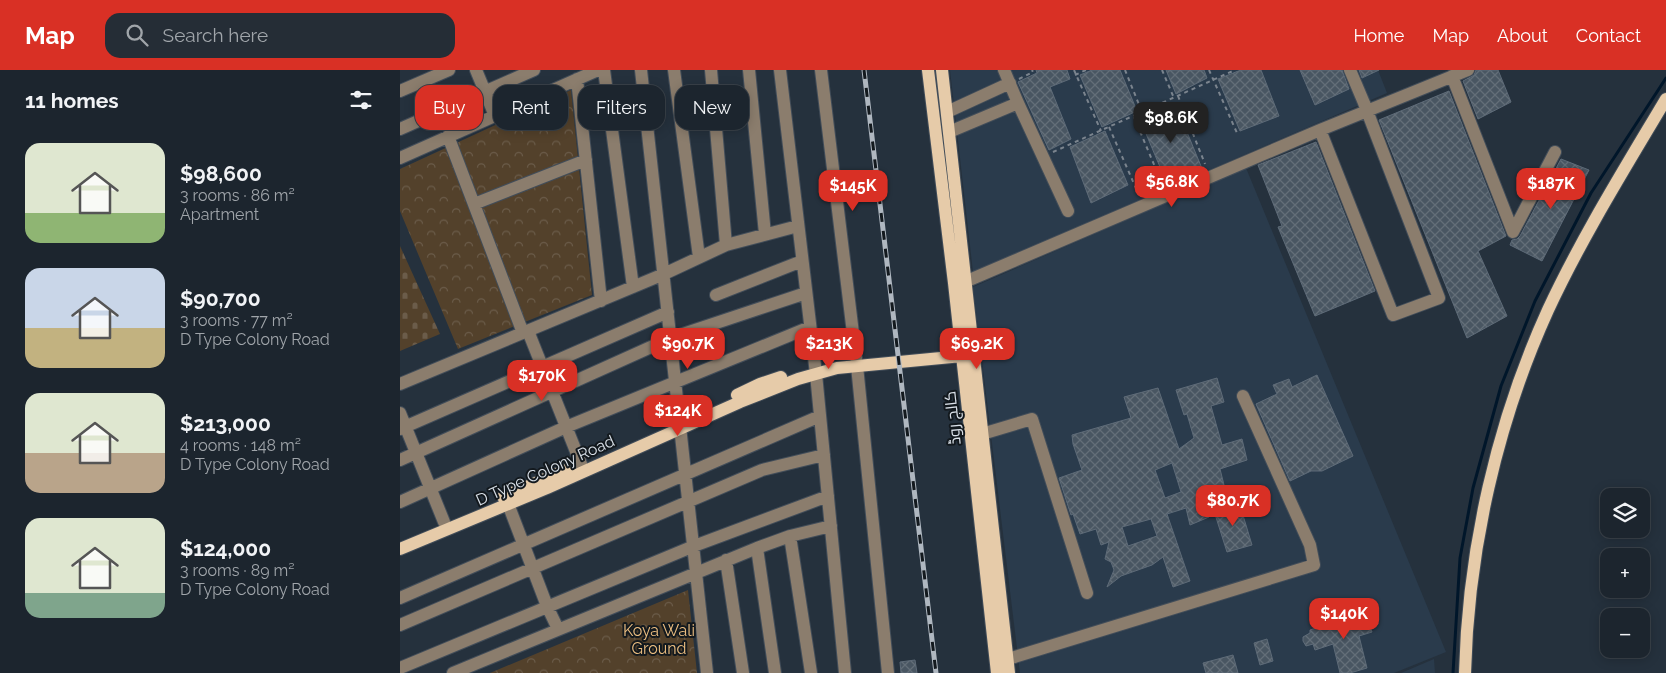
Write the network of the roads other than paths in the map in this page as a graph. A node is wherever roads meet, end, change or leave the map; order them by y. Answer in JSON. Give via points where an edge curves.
{"nodes":[{"id":1,"x":449,"y":70,"type":"edge"},
{"id":2,"x":476,"y":70,"type":"edge"},
{"id":3,"x":534,"y":70,"type":"edge"},
{"id":4,"x":598,"y":70,"type":"edge"},
{"id":5,"x":604,"y":70,"type":"edge"},
{"id":6,"x":641,"y":70,"type":"edge"},
{"id":7,"x":674,"y":70,"type":"edge"},
{"id":8,"x":711,"y":70,"type":"edge"},
{"id":9,"x":749,"y":70,"type":"edge"},
{"id":10,"x":780,"y":70,"type":"edge"},
{"id":11,"x":821,"y":70,"type":"edge"},
{"id":12,"x":928,"y":70,"type":"edge"},
{"id":13,"x":942,"y":70,"type":"edge"},
{"id":14,"x":1004,"y":70,"type":"edge"},
{"id":15,"x":1350,"y":70,"type":"edge"},
{"id":16,"x":1468,"y":70,"type":"edge"},
{"id":17,"x":1452,"y":76,"type":"junction"},
{"id":18,"x":578,"y":79,"type":"junction"},
{"id":19,"x":1010,"y":83,"type":"junction"},
{"id":20,"x":565,"y":85,"type":"edge"},
{"id":21,"x":400,"y":91,"type":"edge"},
{"id":22,"x":1666,"y":98,"type":"edge"},
{"id":23,"x":1018,"y":103,"type":"junction"},
{"id":24,"x":1368,"y":110,"type":"junction"},
{"id":25,"x":493,"y":111,"type":"edge"},
{"id":26,"x":947,"y":112,"type":"junction"},
{"id":27,"x":493,"y":117,"type":"edge"},
{"id":28,"x":400,"y":129,"type":"edge"},
{"id":29,"x":1320,"y":130,"type":"junction"},
{"id":30,"x":949,"y":132,"type":"junction"},
{"id":31,"x":448,"y":136,"type":"junction"},
{"id":32,"x":1555,"y":152,"type":"dead end"},
{"id":33,"x":400,"y":158,"type":"edge"},
{"id":34,"x":586,"y":160,"type":"junction"},
{"id":35,"x":474,"y":204,"type":"junction"},
{"id":36,"x":1068,"y":211,"type":"dead end"},
{"id":37,"x":798,"y":226,"type":"junction"},
{"id":38,"x":765,"y":234,"type":"junction"},
{"id":39,"x":726,"y":244,"type":"junction"},
{"id":40,"x":699,"y":258,"type":"junction"},
{"id":41,"x":802,"y":261,"type":"junction"},
{"id":42,"x":664,"y":274,"type":"junction"},
{"id":43,"x":967,"y":281,"type":"junction"},
{"id":44,"x":633,"y":287,"type":"junction"},
{"id":45,"x":806,"y":293,"type":"junction"},
{"id":46,"x":716,"y":295,"type":"dead end"},
{"id":47,"x":600,"y":300,"type":"junction"},
{"id":48,"x":668,"y":312,"type":"junction"},
{"id":49,"x":810,"y":327,"type":"junction"},
{"id":50,"x":526,"y":332,"type":"junction"},
{"id":51,"x":671,"y":338,"type":"junction"},
{"id":52,"x":962,"y":352,"type":"junction"},
{"id":53,"x":857,"y":362,"type":"junction"},
{"id":54,"x":542,"y":366,"type":"junction"},
{"id":55,"x":815,"y":370,"type":"junction"},
{"id":56,"x":676,"y":382,"type":"junction"},
{"id":57,"x":400,"y":384,"type":"edge"},
{"id":58,"x":552,"y":392,"type":"junction"},
{"id":59,"x":1243,"y":396,"type":"dead end"},
{"id":60,"x":400,"y":413,"type":"edge"},
{"id":61,"x":820,"y":416,"type":"junction"},
{"id":62,"x":680,"y":425,"type":"junction"},
{"id":63,"x":566,"y":427,"type":"junction"},
{"id":64,"x":403,"y":428,"type":"edge"},
{"id":65,"x":982,"y":434,"type":"junction"},
{"id":66,"x":416,"y":453,"type":"junction"},
{"id":67,"x":824,"y":455,"type":"junction"},
{"id":68,"x":400,"y":460,"type":"edge"},
{"id":69,"x":581,"y":464,"type":"junction"},
{"id":70,"x":685,"y":474,"type":"junction"},
{"id":71,"x":431,"y":488,"type":"junction"},
{"id":72,"x":828,"y":496,"type":"junction"},
{"id":73,"x":506,"y":500,"type":"junction"},
{"id":74,"x":400,"y":502,"type":"edge"},
{"id":75,"x":689,"y":502,"type":"junction"},
{"id":76,"x":444,"y":522,"type":"junction"},
{"id":77,"x":831,"y":526,"type":"junction"},
{"id":78,"x":790,"y":536,"type":"junction"},
{"id":79,"x":400,"y":541,"type":"edge"},
{"id":80,"x":524,"y":544,"type":"junction"},
{"id":81,"x":694,"y":546,"type":"junction"},
{"id":82,"x":757,"y":548,"type":"junction"},
{"id":83,"x":400,"y":550,"type":"edge"},
{"id":84,"x":726,"y":560,"type":"junction"},
{"id":85,"x":534,"y":568,"type":"junction"},
{"id":86,"x":696,"y":572,"type":"junction"},
{"id":87,"x":1087,"y":593,"type":"dead end"},
{"id":88,"x":400,"y":598,"type":"edge"},
{"id":89,"x":548,"y":606,"type":"junction"},
{"id":90,"x":400,"y":625,"type":"edge"},
{"id":91,"x":558,"y":629,"type":"junction"},
{"id":92,"x":1008,"y":659,"type":"junction"},
{"id":93,"x":400,"y":668,"type":"edge"},
{"id":94,"x":453,"y":673,"type":"edge"},
{"id":95,"x":707,"y":673,"type":"edge"},
{"id":96,"x":743,"y":673,"type":"edge"},
{"id":97,"x":774,"y":673,"type":"edge"},
{"id":98,"x":811,"y":673,"type":"edge"},
{"id":99,"x":845,"y":673,"type":"edge"},
{"id":100,"x":888,"y":673,"type":"edge"},
{"id":101,"x":997,"y":673,"type":"edge"},
{"id":102,"x":1009,"y":673,"type":"edge"},
{"id":103,"x":1465,"y":673,"type":"edge"}],
"edges":[{"from":1,"to":21,"type":"street"},
{"from":2,"to":25,"type":"street"},
{"from":3,"to":28,"type":"street"},
{"from":4,"to":18,"type":"street"},
{"from":5,"to":44,"type":"street"},
{"from":6,"to":42,"type":"street"},
{"from":7,"to":40,"type":"street"},
{"from":8,"to":39,"type":"street"},
{"from":9,"to":38,"type":"street"},
{"from":10,"to":37,"type":"street"},
{"from":11,"to":53,"type":"street"},
{"from":12,"to":52,"type":"main road","name":"کالج روڈ"},
{"from":13,"to":26,"type":"main road","name":"کالج روڈ"},
{"from":14,"to":19,"type":"street"},
{"from":15,"to":24,"type":"street"},
{"from":16,"to":17,"type":"street"},
{"from":17,"to":24,"type":"street"},
{"from":17,"to":32,"type":"street","via":[[1513,232]]},
{"from":18,"to":20,"type":"street"},
{"from":18,"to":34,"type":"street"},
{"from":19,"to":23,"type":"street"},
{"from":19,"to":26,"type":"street"},
{"from":22,"to":103,"type":"main road","via":[[1556,295],[1513,402],[1480,530],[1471,587]]},
{"from":23,"to":30,"type":"street"},
{"from":23,"to":36,"type":"street"},
{"from":24,"to":29,"type":"street"},
{"from":24,"to":29,"type":"street","via":[[1439,298],[1393,315]]},
{"from":26,"to":30,"type":"main road","name":"کالج روڈ"},
{"from":27,"to":31,"type":"street"},
{"from":29,"to":43,"type":"street"},
{"from":30,"to":43,"type":"main road","name":"کالج روڈ"},
{"from":31,"to":33,"type":"street"},
{"from":31,"to":35,"type":"street"},
{"from":34,"to":35,"type":"street"},
{"from":34,"to":47,"type":"street"},
{"from":35,"to":50,"type":"street"},
{"from":37,"to":38,"type":"street"},
{"from":37,"to":41,"type":"street"},
{"from":38,"to":39,"type":"street"},
{"from":39,"to":40,"type":"street"},
{"from":40,"to":42,"type":"street"},
{"from":41,"to":45,"type":"street"},
{"from":41,"to":46,"type":"street"},
{"from":42,"to":44,"type":"street"},
{"from":42,"to":48,"type":"street"},
{"from":43,"to":65,"type":"main road","name":"کالج روڈ"},
{"from":44,"to":47,"type":"street"},
{"from":45,"to":49,"type":"street"},
{"from":45,"to":51,"type":"street"},
{"from":47,"to":50,"type":"street"},
{"from":48,"to":51,"type":"street"},
{"from":48,"to":54,"type":"street"},
{"from":49,"to":55,"type":"street"},
{"from":49,"to":56,"type":"street"},
{"from":50,"to":54,"type":"street"},
{"from":50,"to":57,"type":"street"},
{"from":51,"to":56,"type":"street"},
{"from":51,"to":58,"type":"street"},
{"from":52,"to":53,"type":"main road","name":"D Type Colony Road"},
{"from":52,"to":101,"type":"main road","name":"کالج روڈ"},
{"from":53,"to":55,"type":"main road","name":"D Type Colony Road"},
{"from":53,"to":100,"type":"street"},
{"from":54,"to":58,"type":"street"},
{"from":54,"to":64,"type":"street"},
{"from":55,"to":61,"type":"street"},
{"from":55,"to":62,"type":"main road","name":"D Type Colony Road","via":[[760,384]]},
{"from":56,"to":62,"type":"street"},
{"from":56,"to":63,"type":"street"},
{"from":58,"to":63,"type":"street"},
{"from":58,"to":66,"type":"street"},
{"from":59,"to":92,"type":"street","via":[[1310,545],[1314,565]]},
{"from":60,"to":64,"type":"street"},
{"from":61,"to":67,"type":"street"},
{"from":61,"to":70,"type":"street"},
{"from":62,"to":69,"type":"main road","name":"D Type Colony Road"},
{"from":62,"to":70,"type":"street"},
{"from":62,"to":73,"type":"main road","name":"D Type Colony Road"},
{"from":63,"to":69,"type":"street"},
{"from":63,"to":71,"type":"street"},
{"from":64,"to":66,"type":"street"},
{"from":65,"to":87,"type":"street","via":[[1032,419]]},
{"from":65,"to":92,"type":"main road","name":"کالج روڈ"},
{"from":66,"to":68,"type":"street"},
{"from":66,"to":71,"type":"street"},
{"from":67,"to":72,"type":"street"},
{"from":67,"to":75,"type":"street","via":[[762,470]]},
{"from":69,"to":73,"type":"main road","name":"D Type Colony Road"},
{"from":70,"to":75,"type":"street"},
{"from":70,"to":80,"type":"street"},
{"from":71,"to":74,"type":"street"},
{"from":71,"to":76,"type":"street"},
{"from":72,"to":77,"type":"street"},
{"from":72,"to":81,"type":"street"},
{"from":73,"to":76,"type":"main road","name":"D Type Colony Road"},
{"from":73,"to":80,"type":"street"},
{"from":73,"to":83,"type":"main road","name":"D Type Colony Road"},
{"from":75,"to":81,"type":"street"},
{"from":75,"to":85,"type":"street"},
{"from":76,"to":79,"type":"main road","name":"D Type Colony Road"},
{"from":77,"to":78,"type":"street"},
{"from":77,"to":99,"type":"street"},
{"from":78,"to":82,"type":"street"},
{"from":78,"to":98,"type":"street"},
{"from":80,"to":85,"type":"street"},
{"from":80,"to":88,"type":"street"},
{"from":81,"to":86,"type":"street"},
{"from":81,"to":89,"type":"street"},
{"from":82,"to":84,"type":"street"},
{"from":82,"to":97,"type":"street"},
{"from":84,"to":86,"type":"street"},
{"from":84,"to":96,"type":"street"},
{"from":85,"to":89,"type":"street"},
{"from":85,"to":90,"type":"street"},
{"from":86,"to":91,"type":"street"},
{"from":86,"to":95,"type":"street"},
{"from":89,"to":91,"type":"street"},
{"from":89,"to":93,"type":"street"},
{"from":91,"to":94,"type":"street"},
{"from":92,"to":102,"type":"main road","name":"کالج روڈ"}]}
